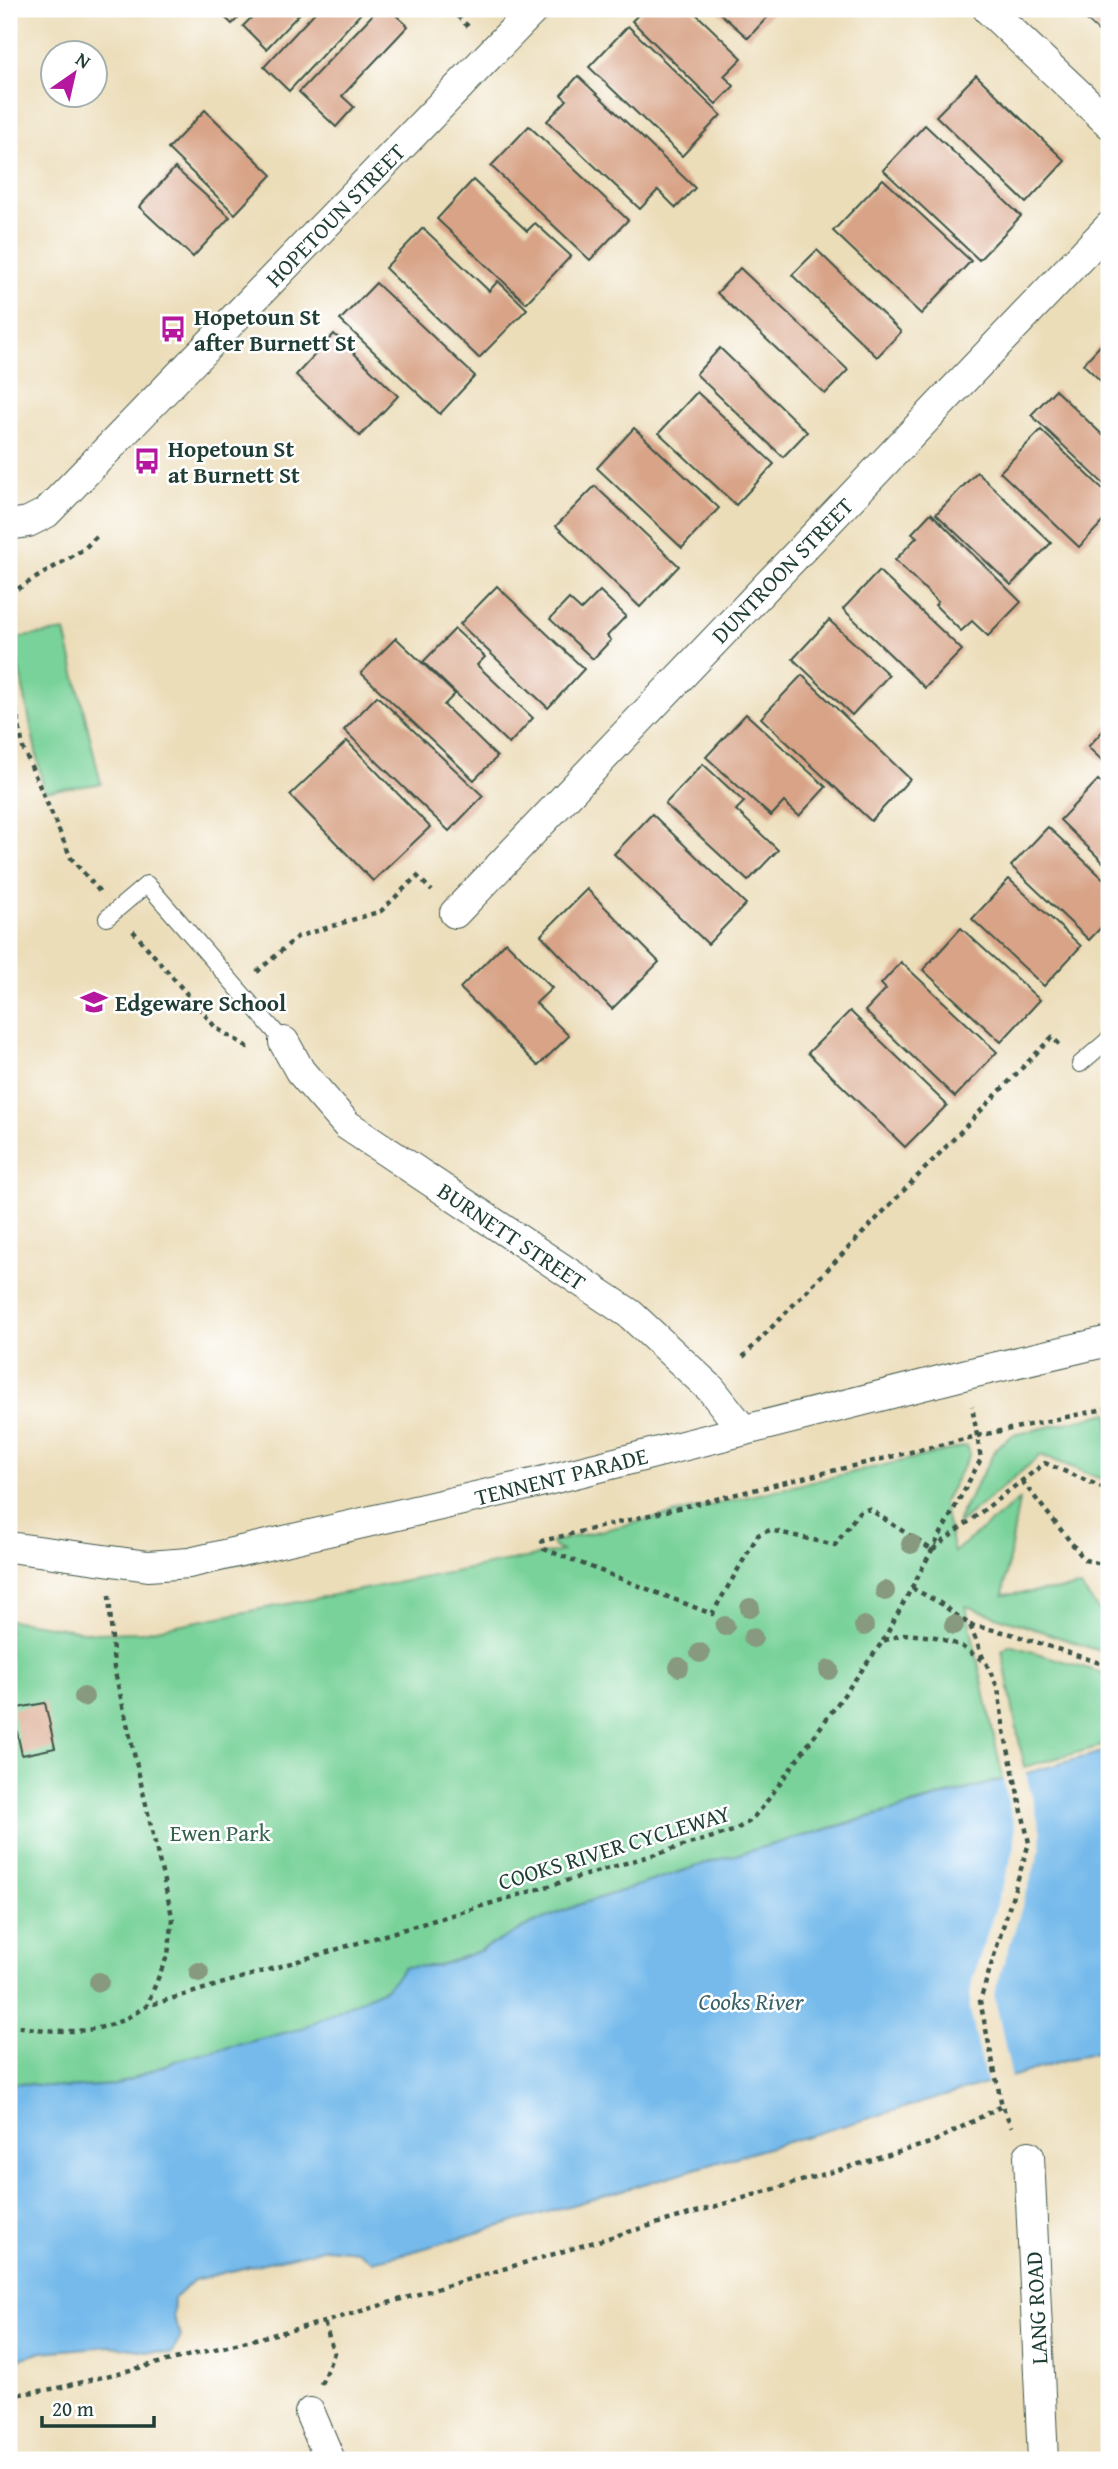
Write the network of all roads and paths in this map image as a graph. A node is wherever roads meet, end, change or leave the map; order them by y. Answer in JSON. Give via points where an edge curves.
{"nodes":[{"id":1,"x":534,"y":9,"type":"edge"},
{"id":2,"x":988,"y":9,"type":"edge"},
{"id":3,"x":1109,"y":122,"type":"edge"},
{"id":4,"x":1109,"y":227,"type":"edge"},
{"id":5,"x":9,"y":525,"type":"edge"},
{"id":6,"x":99,"y":534,"type":"dead end"},
{"id":7,"x":9,"y":594,"type":"edge"},
{"id":8,"x":455,"y":913,"type":"joint"},
{"id":9,"x":107,"y":918,"type":"dead end"},
{"id":10,"x":237,"y":988,"type":"junction"},
{"id":11,"x":1109,"y":1038,"type":"edge"},
{"id":12,"x":284,"y":1042,"type":"joint"},
{"id":13,"x":1080,"y":1063,"type":"joint"},
{"id":14,"x":1109,"y":1341,"type":"edge"},
{"id":15,"x":743,"y":1357,"type":"dead end"},
{"id":16,"x":967,"y":1374,"type":"junction"},
{"id":17,"x":1109,"y":1408,"type":"edge"},
{"id":18,"x":743,"y":1430,"type":"junction"},
{"id":19,"x":977,"y":1436,"type":"junction"},
{"id":20,"x":1022,"y":1480,"type":"junction"},
{"id":21,"x":1109,"y":1490,"type":"edge"},
{"id":22,"x":9,"y":1547,"type":"edge"},
{"id":23,"x":932,"y":1550,"type":"junction"},
{"id":24,"x":106,"y":1560,"type":"junction"},
{"id":25,"x":1109,"y":1566,"type":"edge"},
{"id":26,"x":912,"y":1588,"type":"junction"},
{"id":27,"x":970,"y":1625,"type":"junction"},
{"id":28,"x":883,"y":1642,"type":"junction"},
{"id":29,"x":986,"y":1663,"type":"junction"},
{"id":30,"x":1109,"y":1666,"type":"edge"},
{"id":31,"x":147,"y":2006,"type":"junction"},
{"id":32,"x":9,"y":2025,"type":"edge"},
{"id":33,"x":1029,"y":2156,"type":"dead end"},
{"id":34,"x":324,"y":2322,"type":"junction"},
{"id":35,"x":9,"y":2396,"type":"edge"},
{"id":36,"x":310,"y":2413,"type":"joint"},
{"id":37,"x":330,"y":2460,"type":"edge"},
{"id":38,"x":1043,"y":2460,"type":"edge"}],
"edges":[{"from":1,"to":5,"type":"street","name":"HOPETOUN STREET","via":[[46,513],[28,523]]},
{"from":2,"to":3,"type":"street"},
{"from":4,"to":8,"type":"street","name":"DUNTROON STREET"},
{"from":6,"to":7,"type":"path","via":[[84,549]]},
{"from":8,"to":10,"type":"path","via":[[417,876],[381,911],[297,937]]},
{"from":9,"to":10,"type":"lane","via":[[147,884]]},
{"from":10,"to":12,"type":"lane"},
{"from":11,"to":13,"type":"lane"},
{"from":12,"to":18,"type":"street","name":"BURNETT STREET","via":[[300,1071],[347,1125],[630,1314],[711,1389]]},
{"from":13,"to":15,"type":"path","via":[[1052,1037]]},
{"from":14,"to":16,"type":"street","name":"TENNENT PARADE"},
{"from":16,"to":18,"type":"street","name":"TENNENT PARADE"},
{"from":16,"to":19,"type":"path","name":"COOKS RIVER CYCLEWAY"},
{"from":17,"to":19,"type":"path"},
{"from":18,"to":24,"type":"street","name":"TENNENT PARADE","via":[[189,1563],[148,1566]]},
{"from":19,"to":23,"type":"path","name":"COOKS RIVER CYCLEWAY","via":[[981,1459]]},
{"from":19,"to":23,"type":"path","via":[[542,1541],[544,1549],[712,1614],[758,1535],[770,1530],[835,1545],[859,1512],[869,1509]]},
{"from":20,"to":21,"type":"path","via":[[1045,1464]]},
{"from":20,"to":23,"type":"path"},
{"from":20,"to":25,"type":"path","via":[[1086,1560]]},
{"from":22,"to":24,"type":"street","name":"TENNENT PARADE"},
{"from":23,"to":26,"type":"path","name":"COOKS RIVER CYCLEWAY"},
{"from":24,"to":31,"type":"path","via":[[114,1668],[173,1920],[168,1954]]},
{"from":26,"to":27,"type":"path"},
{"from":26,"to":28,"type":"path","name":"COOKS RIVER CYCLEWAY"},
{"from":27,"to":29,"type":"path"},
{"from":27,"to":30,"type":"path"},
{"from":28,"to":29,"type":"path","via":[[904,1634],[936,1636]]},
{"from":28,"to":31,"type":"path","name":"COOKS RIVER CYCLEWAY","via":[[762,1808],[733,1831]]},
{"from":29,"to":34,"type":"path","via":[[998,1688],[1029,1843],[980,2001],[1002,2106],[933,2141]]},
{"from":31,"to":32,"type":"path","name":"COOKS RIVER CYCLEWAY","via":[[118,2022],[89,2029],[49,2032]]},
{"from":33,"to":38,"type":"street","name":"LANG ROAD"},
{"from":34,"to":35,"type":"path"},
{"from":34,"to":36,"type":"path","via":[[334,2353]]},
{"from":36,"to":37,"type":"street"}]}
